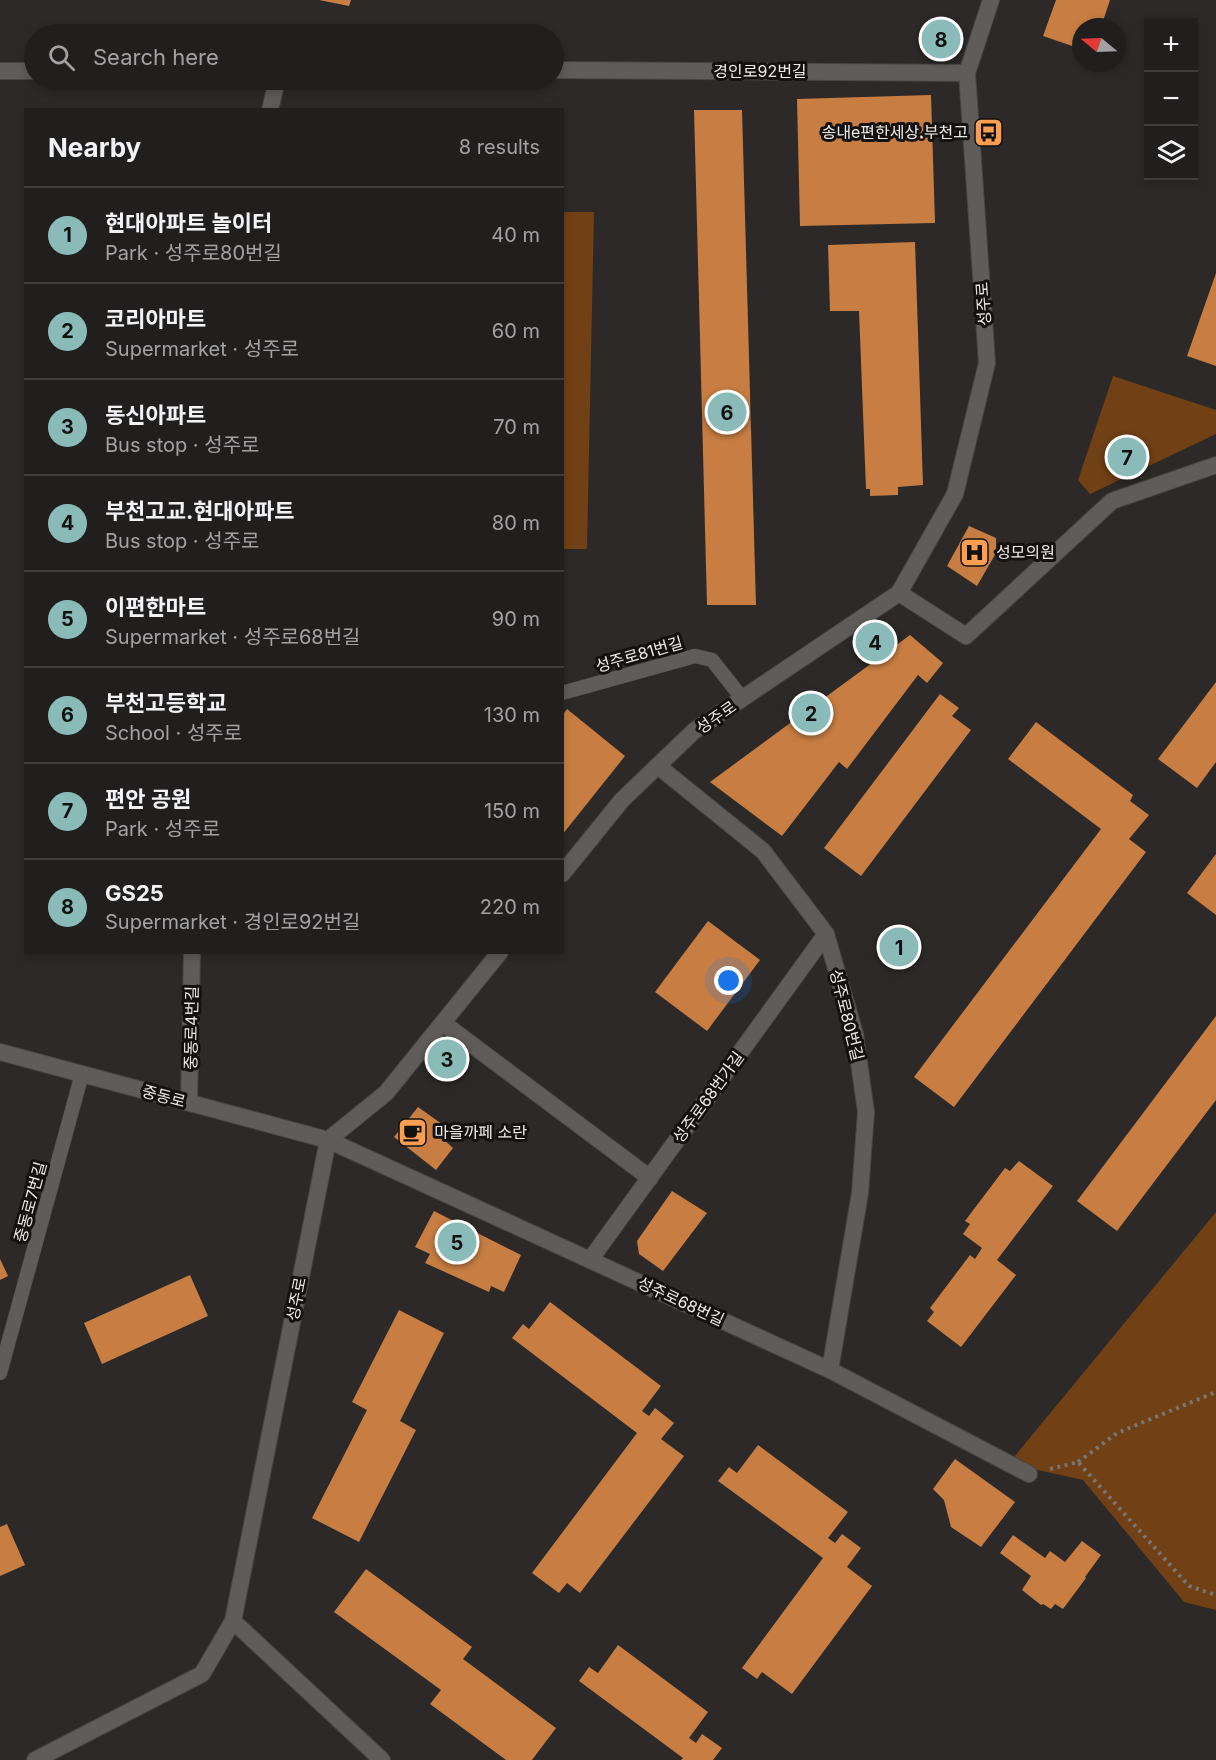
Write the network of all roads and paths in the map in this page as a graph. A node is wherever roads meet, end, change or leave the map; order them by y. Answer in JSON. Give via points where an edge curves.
{"nodes":[{"id":1,"x":991,"y":0,"type":"edge"},
{"id":2,"x":564,"y":70,"type":"edge"},
{"id":3,"x":0,"y":71,"type":"edge"},
{"id":4,"x":24,"y":71,"type":"edge"},
{"id":5,"x":967,"y":73,"type":"junction"},
{"id":6,"x":275,"y":90,"type":"edge"},
{"id":7,"x":270,"y":108,"type":"edge"},
{"id":8,"x":1216,"y":465,"type":"edge"},
{"id":9,"x":899,"y":593,"type":"junction"},
{"id":10,"x":564,"y":692,"type":"edge"},
{"id":11,"x":742,"y":698,"type":"junction"},
{"id":12,"x":658,"y":766,"type":"junction"},
{"id":13,"x":564,"y":872,"type":"edge"},
{"id":14,"x":826,"y":934,"type":"junction"},
{"id":15,"x":192,"y":954,"type":"edge"},
{"id":16,"x":498,"y":954,"type":"edge"},
{"id":17,"x":443,"y":1023,"type":"junction"},
{"id":18,"x":0,"y":1052,"type":"edge"},
{"id":19,"x":82,"y":1074,"type":"junction"},
{"id":20,"x":189,"y":1103,"type":"junction"},
{"id":21,"x":328,"y":1140,"type":"junction"},
{"id":22,"x":650,"y":1178,"type":"junction"},
{"id":23,"x":590,"y":1260,"type":"junction"},
{"id":24,"x":830,"y":1370,"type":"junction"},
{"id":25,"x":0,"y":1373,"type":"edge"},
{"id":26,"x":1216,"y":1392,"type":"edge"},
{"id":27,"x":1078,"y":1462,"type":"junction"},
{"id":28,"x":1029,"y":1474,"type":"joint"},
{"id":29,"x":1216,"y":1595,"type":"edge"},
{"id":30,"x":233,"y":1621,"type":"junction"},
{"id":31,"x":35,"y":1760,"type":"edge"},
{"id":32,"x":382,"y":1760,"type":"edge"}],
"edges":[{"from":1,"to":5,"type":"street","name":"성주로"},
{"from":2,"to":5,"type":"street","name":"경인로92번길"},
{"from":3,"to":4,"type":"street"},
{"from":5,"to":9,"type":"street","name":"성주로","via":[[987,363],[955,494]]},
{"from":6,"to":7,"type":"street"},
{"from":8,"to":9,"type":"street","via":[[1112,501],[966,636]]},
{"from":9,"to":11,"type":"street","name":"성주로"},
{"from":10,"to":11,"type":"lane","name":"성주로81번길","via":[[695,656],[712,660]]},
{"from":11,"to":12,"type":"street","name":"성주로","via":[[694,731]]},
{"from":12,"to":13,"type":"street","name":"성주로","via":[[622,800]]},
{"from":12,"to":14,"type":"street","name":"성주로80번길","via":[[763,851]]},
{"from":14,"to":22,"type":"street","name":"성주로68번가길"},
{"from":14,"to":24,"type":"street","name":"성주로80번길","via":[[855,1034],[866,1112],[860,1193]]},
{"from":15,"to":20,"type":"street","name":"중동로4번길"},
{"from":16,"to":17,"type":"street"},
{"from":17,"to":21,"type":"street","via":[[386,1093]]},
{"from":17,"to":22,"type":"street"},
{"from":18,"to":19,"type":"street","name":"중동로"},
{"from":19,"to":20,"type":"street","name":"중동로"},
{"from":19,"to":25,"type":"lane","name":"중동로7번길"},
{"from":20,"to":21,"type":"street","name":"중동로"},
{"from":21,"to":23,"type":"street","name":"성주로68번길"},
{"from":21,"to":30,"type":"street","name":"성주로"},
{"from":22,"to":23,"type":"street","name":"성주로68번가길"},
{"from":23,"to":24,"type":"street","name":"성주로68번길"},
{"from":24,"to":28,"type":"street","name":"성주로68번길"},
{"from":26,"to":27,"type":"path","via":[[1117,1433]]},
{"from":27,"to":28,"type":"path"},
{"from":27,"to":29,"type":"path","via":[[1189,1586]]},
{"from":30,"to":31,"type":"street","name":"성주로","via":[[201,1674]]},
{"from":30,"to":32,"type":"street"}]}
